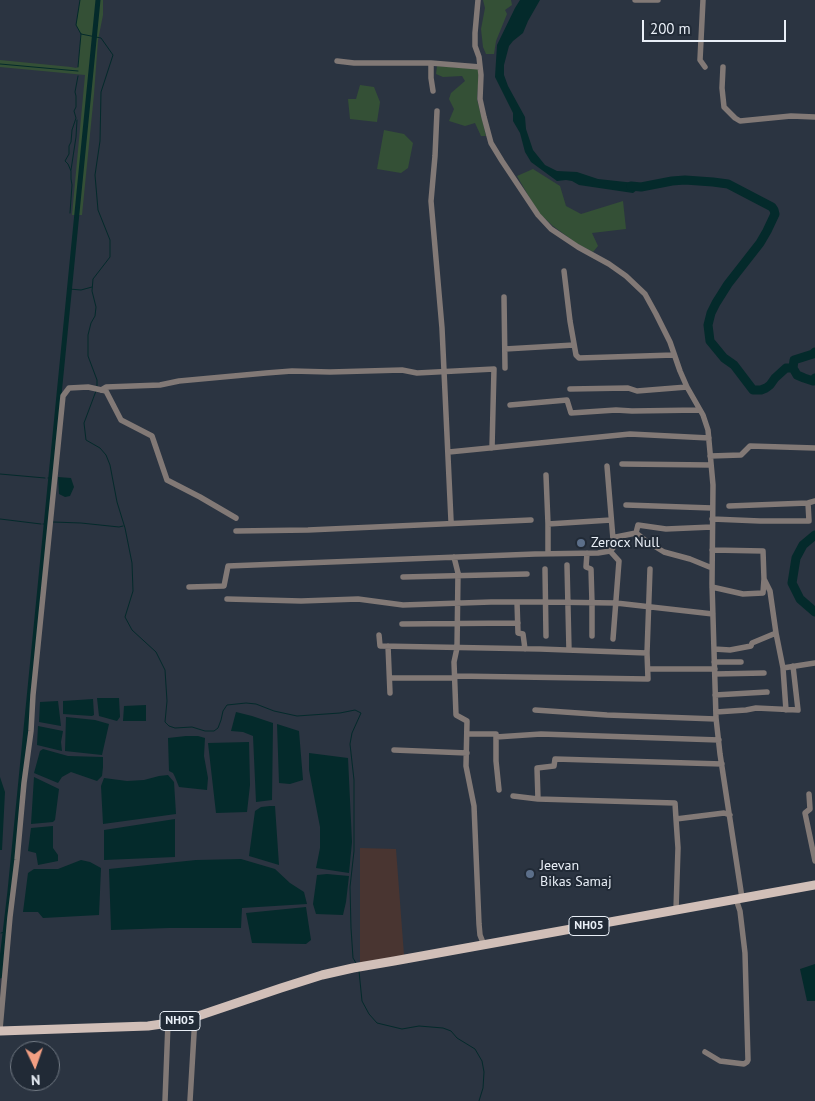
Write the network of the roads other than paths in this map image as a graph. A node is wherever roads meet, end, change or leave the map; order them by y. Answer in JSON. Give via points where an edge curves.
{"nodes":[{"id":1,"x":478,"y":0,"type":"edge"},
{"id":2,"x":635,"y":0,"type":"edge"},
{"id":3,"x":658,"y":0,"type":"edge"},
{"id":4,"x":703,"y":0,"type":"edge"},
{"id":5,"x":337,"y":61,"type":"dead end"},
{"id":6,"x":431,"y":63,"type":"junction"},
{"id":7,"x":480,"y":66,"type":"junction"},
{"id":8,"x":705,"y":66,"type":"dead end"},
{"id":9,"x":722,"y":67,"type":"dead end"},
{"id":10,"x":433,"y":91,"type":"dead end"},
{"id":11,"x":437,"y":110,"type":"dead end"},
{"id":12,"x":815,"y":117,"type":"edge"},
{"id":13,"x":564,"y":271,"type":"dead end"},
{"id":14,"x":504,"y":298,"type":"dead end"},
{"id":15,"x":574,"y":345,"type":"junction"},
{"id":16,"x":505,"y":349,"type":"junction"},
{"id":17,"x":674,"y":355,"type":"junction"},
{"id":18,"x":505,"y":368,"type":"dead end"},
{"id":19,"x":444,"y":372,"type":"junction"},
{"id":20,"x":687,"y":387,"type":"junction"},
{"id":21,"x":570,"y":389,"type":"dead end"},
{"id":22,"x":101,"y":390,"type":"junction"},
{"id":23,"x":510,"y":404,"type":"dead end"},
{"id":24,"x":700,"y":410,"type":"junction"},
{"id":25,"x":709,"y":438,"type":"junction"},
{"id":26,"x":492,"y":448,"type":"junction"},
{"id":27,"x":815,"y":448,"type":"edge"},
{"id":28,"x":448,"y":452,"type":"junction"},
{"id":29,"x":710,"y":456,"type":"junction"},
{"id":30,"x":622,"y":464,"type":"dead end"},
{"id":31,"x":710,"y":464,"type":"junction"},
{"id":32,"x":607,"y":466,"type":"dead end"},
{"id":33,"x":546,"y":475,"type":"dead end"},
{"id":34,"x":812,"y":502,"type":"edge"},
{"id":35,"x":626,"y":505,"type":"dead end"},
{"id":36,"x":729,"y":506,"type":"dead end"},
{"id":37,"x":712,"y":508,"type":"junction"},
{"id":38,"x":236,"y":518,"type":"dead end"},
{"id":39,"x":712,"y":519,"type":"junction"},
{"id":40,"x":452,"y":520,"type":"dead end"},
{"id":41,"x":531,"y":520,"type":"dead end"},
{"id":42,"x":611,"y":520,"type":"junction"},
{"id":43,"x":548,"y":524,"type":"junction"},
{"id":44,"x":712,"y":527,"type":"junction"},
{"id":45,"x":236,"y":531,"type":"dead end"},
{"id":46,"x":636,"y":533,"type":"junction"},
{"id":47,"x":613,"y":539,"type":"junction"},
{"id":48,"x":712,"y":550,"type":"junction"},
{"id":49,"x":610,"y":551,"type":"junction"},
{"id":50,"x":548,"y":553,"type":"junction"},
{"id":51,"x":587,"y":553,"type":"junction"},
{"id":52,"x":454,"y":557,"type":"junction"},
{"id":53,"x":567,"y":564,"type":"dead end"},
{"id":54,"x":712,"y":568,"type":"junction"},
{"id":55,"x":545,"y":569,"type":"dead end"},
{"id":56,"x":650,"y":569,"type":"dead end"},
{"id":57,"x":527,"y":574,"type":"dead end"},
{"id":58,"x":458,"y":576,"type":"junction"},
{"id":59,"x":403,"y":577,"type":"dead end"},
{"id":60,"x":764,"y":578,"type":"junction"},
{"id":61,"x":188,"y":587,"type":"dead end"},
{"id":62,"x":712,"y":587,"type":"junction"},
{"id":63,"x":227,"y":599,"type":"dead end"},
{"id":64,"x":457,"y":602,"type":"junction"},
{"id":65,"x":517,"y":602,"type":"junction"},
{"id":66,"x":546,"y":602,"type":"junction"},
{"id":67,"x":568,"y":602,"type":"junction"},
{"id":68,"x":592,"y":603,"type":"junction"},
{"id":69,"x":616,"y":603,"type":"junction"},
{"id":70,"x":649,"y":606,"type":"junction"},
{"id":71,"x":713,"y":614,"type":"junction"},
{"id":72,"x":458,"y":623,"type":"junction"},
{"id":73,"x":518,"y":623,"type":"junction"},
{"id":74,"x":402,"y":624,"type":"dead end"},
{"id":75,"x":776,"y":633,"type":"junction"},
{"id":76,"x":379,"y":635,"type":"dead end"},
{"id":77,"x":546,"y":636,"type":"dead end"},
{"id":78,"x":592,"y":636,"type":"dead end"},
{"id":79,"x":613,"y":639,"type":"dead end"},
{"id":80,"x":388,"y":646,"type":"junction"},
{"id":81,"x":457,"y":648,"type":"junction"},
{"id":82,"x":525,"y":649,"type":"junction"},
{"id":83,"x":714,"y":649,"type":"junction"},
{"id":84,"x":569,"y":650,"type":"junction"},
{"id":85,"x":647,"y":653,"type":"junction"},
{"id":86,"x":714,"y":662,"type":"junction"},
{"id":87,"x":741,"y":662,"type":"dead end"},
{"id":88,"x":815,"y":663,"type":"edge"},
{"id":89,"x":793,"y":666,"type":"junction"},
{"id":90,"x":782,"y":668,"type":"junction"},
{"id":91,"x":648,"y":669,"type":"junction"},
{"id":92,"x":715,"y":672,"type":"junction"},
{"id":93,"x":764,"y":673,"type":"dead end"},
{"id":94,"x":455,"y":677,"type":"junction"},
{"id":95,"x":390,"y":678,"type":"junction"},
{"id":96,"x":767,"y":692,"type":"dead end"},
{"id":97,"x":390,"y":693,"type":"dead end"},
{"id":98,"x":716,"y":695,"type":"junction"},
{"id":99,"x":535,"y":710,"type":"dead end"},
{"id":100,"x":786,"y":710,"type":"junction"},
{"id":101,"x":716,"y":712,"type":"junction"},
{"id":102,"x":716,"y":719,"type":"junction"},
{"id":103,"x":467,"y":734,"type":"junction"},
{"id":104,"x":496,"y":736,"type":"junction"},
{"id":105,"x":719,"y":740,"type":"junction"},
{"id":106,"x":394,"y":750,"type":"dead end"},
{"id":107,"x":467,"y":752,"type":"junction"},
{"id":108,"x":722,"y":764,"type":"junction"},
{"id":109,"x":499,"y":790,"type":"dead end"},
{"id":110,"x":809,"y":794,"type":"dead end"},
{"id":111,"x":513,"y":796,"type":"dead end"},
{"id":112,"x":538,"y":799,"type":"junction"},
{"id":113,"x":730,"y":815,"type":"junction"},
{"id":114,"x":676,"y":819,"type":"junction"},
{"id":115,"x":815,"y":861,"type":"edge"},
{"id":116,"x":815,"y":885,"type":"edge"},
{"id":117,"x":739,"y":899,"type":"junction"},
{"id":118,"x":676,"y":910,"type":"junction"},
{"id":119,"x":484,"y":945,"type":"junction"},
{"id":120,"x":195,"y":1017,"type":"junction"},
{"id":121,"x":168,"y":1023,"type":"junction"},
{"id":122,"x":0,"y":1030,"type":"edge"},
{"id":123,"x":705,"y":1052,"type":"dead end"},
{"id":124,"x":164,"y":1101,"type":"edge"},
{"id":125,"x":190,"y":1101,"type":"edge"}],
"edges":[{"from":1,"to":7,"type":"street","via":[[474,33]]},
{"from":2,"to":3,"type":"street"},
{"from":4,"to":8,"type":"street","via":[[700,60]]},
{"from":5,"to":6,"type":"street"},
{"from":6,"to":7,"type":"street"},
{"from":6,"to":10,"type":"street"},
{"from":7,"to":17,"type":"street","via":[[480,99],[491,144],[521,190],[552,229],[609,264],[645,294]]},
{"from":9,"to":12,"type":"street","via":[[724,107],[740,121]]},
{"from":11,"to":19,"type":"street","via":[[431,201]]},
{"from":13,"to":15,"type":"street"},
{"from":14,"to":16,"type":"street"},
{"from":15,"to":16,"type":"street"},
{"from":15,"to":17,"type":"street","via":[[579,358]]},
{"from":16,"to":18,"type":"street"},
{"from":17,"to":20,"type":"street"},
{"from":19,"to":22,"type":"street","via":[[283,372]]},
{"from":19,"to":26,"type":"street","via":[[494,369]]},
{"from":19,"to":28,"type":"street"},
{"from":20,"to":21,"type":"street","via":[[637,391],[628,388]]},
{"from":20,"to":24,"type":"street"},
{"from":22,"to":38,"type":"street","via":[[106,391],[121,420],[152,436],[167,480]]},
{"from":22,"to":122,"type":"street","via":[[69,388],[63,396]]},
{"from":23,"to":24,"type":"street","via":[[567,400],[571,413]]},
{"from":24,"to":25,"type":"street"},
{"from":25,"to":26,"type":"street","via":[[630,434]]},
{"from":25,"to":29,"type":"street"},
{"from":26,"to":28,"type":"street"},
{"from":27,"to":29,"type":"street","via":[[750,446],[741,455]]},
{"from":28,"to":40,"type":"street"},
{"from":29,"to":31,"type":"street"},
{"from":30,"to":31,"type":"street"},
{"from":31,"to":37,"type":"street"},
{"from":32,"to":42,"type":"street"},
{"from":33,"to":43,"type":"street"},
{"from":34,"to":36,"type":"street"},
{"from":34,"to":39,"type":"street","via":[[809,521]]},
{"from":35,"to":37,"type":"street"},
{"from":37,"to":39,"type":"street"},
{"from":39,"to":44,"type":"street"},
{"from":41,"to":45,"type":"street"},
{"from":42,"to":43,"type":"street"},
{"from":42,"to":47,"type":"street"},
{"from":43,"to":50,"type":"street"},
{"from":44,"to":46,"type":"street","via":[[666,529],[638,525]]},
{"from":44,"to":48,"type":"street"},
{"from":46,"to":47,"type":"street"},
{"from":46,"to":54,"type":"street","via":[[664,552]]},
{"from":47,"to":49,"type":"street"},
{"from":48,"to":54,"type":"street"},
{"from":48,"to":60,"type":"street","via":[[763,551]]},
{"from":49,"to":51,"type":"street"},
{"from":49,"to":69,"type":"street","via":[[619,561]]},
{"from":50,"to":51,"type":"street"},
{"from":50,"to":52,"type":"street"},
{"from":51,"to":68,"type":"street"},
{"from":52,"to":58,"type":"street"},
{"from":52,"to":61,"type":"street","via":[[228,566],[224,586]]},
{"from":53,"to":67,"type":"street"},
{"from":54,"to":62,"type":"street"},
{"from":55,"to":66,"type":"street"},
{"from":56,"to":70,"type":"street"},
{"from":57,"to":58,"type":"street"},
{"from":58,"to":59,"type":"street"},
{"from":58,"to":64,"type":"street"},
{"from":60,"to":62,"type":"street","via":[[763,593],[743,594]]},
{"from":60,"to":75,"type":"street","via":[[770,590]]},
{"from":62,"to":71,"type":"street"},
{"from":63,"to":64,"type":"street","via":[[358,599],[404,605]]},
{"from":64,"to":65,"type":"street"},
{"from":64,"to":72,"type":"street"},
{"from":65,"to":66,"type":"street"},
{"from":65,"to":73,"type":"street"},
{"from":66,"to":67,"type":"street"},
{"from":66,"to":77,"type":"street"},
{"from":67,"to":68,"type":"street"},
{"from":67,"to":84,"type":"street"},
{"from":68,"to":69,"type":"street"},
{"from":68,"to":78,"type":"street"},
{"from":69,"to":70,"type":"street"},
{"from":69,"to":79,"type":"street"},
{"from":70,"to":71,"type":"street"},
{"from":70,"to":85,"type":"street"},
{"from":71,"to":83,"type":"street"},
{"from":72,"to":73,"type":"street"},
{"from":72,"to":74,"type":"street"},
{"from":72,"to":81,"type":"street"},
{"from":73,"to":82,"type":"street","via":[[518,633],[523,634]]},
{"from":75,"to":83,"type":"street","via":[[752,642],[751,646]]},
{"from":75,"to":90,"type":"street"},
{"from":76,"to":80,"type":"street","via":[[380,646]]},
{"from":80,"to":81,"type":"street"},
{"from":80,"to":95,"type":"street"},
{"from":81,"to":82,"type":"street"},
{"from":81,"to":94,"type":"street"},
{"from":82,"to":84,"type":"street"},
{"from":83,"to":86,"type":"street"},
{"from":84,"to":85,"type":"street"},
{"from":85,"to":91,"type":"street"},
{"from":86,"to":87,"type":"street"},
{"from":86,"to":92,"type":"street"},
{"from":88,"to":89,"type":"street"},
{"from":89,"to":90,"type":"street"},
{"from":89,"to":100,"type":"street","via":[[798,710]]},
{"from":90,"to":100,"type":"street"},
{"from":91,"to":92,"type":"street"},
{"from":91,"to":94,"type":"street","via":[[648,679]]},
{"from":92,"to":93,"type":"street"},
{"from":92,"to":98,"type":"street"},
{"from":94,"to":95,"type":"street"},
{"from":94,"to":103,"type":"street","via":[[456,715],[467,721]]},
{"from":95,"to":97,"type":"street"},
{"from":96,"to":98,"type":"street"},
{"from":98,"to":101,"type":"street"},
{"from":99,"to":102,"type":"street"},
{"from":100,"to":101,"type":"street","via":[[756,708]]},
{"from":101,"to":102,"type":"street"},
{"from":102,"to":105,"type":"street"},
{"from":103,"to":104,"type":"street"},
{"from":103,"to":107,"type":"street"},
{"from":104,"to":105,"type":"street","via":[[542,734]]},
{"from":104,"to":109,"type":"street"},
{"from":105,"to":108,"type":"street"},
{"from":106,"to":107,"type":"street"},
{"from":107,"to":119,"type":"street","via":[[466,766],[476,820],[479,924]]},
{"from":108,"to":112,"type":"street","via":[[555,758],[554,766],[537,768]]},
{"from":108,"to":113,"type":"street"},
{"from":110,"to":115,"type":"street","via":[[810,809],[805,813]]},
{"from":111,"to":112,"type":"street"},
{"from":112,"to":114,"type":"street","via":[[675,803]]},
{"from":113,"to":114,"type":"street"},
{"from":113,"to":117,"type":"street"},
{"from":114,"to":118,"type":"street"},
{"from":116,"to":117,"type":"main road","number":"NH05"},
{"from":117,"to":118,"type":"main road","number":"NH05"},
{"from":117,"to":123,"type":"street","via":[[745,953],[748,1060],[744,1064],[720,1060]]},
{"from":118,"to":119,"type":"main road","number":"NH05"},
{"from":119,"to":120,"type":"main road","number":"NH05","via":[[353,968]]},
{"from":120,"to":121,"type":"main road","number":"NH05"},
{"from":120,"to":125,"type":"street"},
{"from":121,"to":122,"type":"main road","number":"NH05"},
{"from":121,"to":124,"type":"street"}]}
